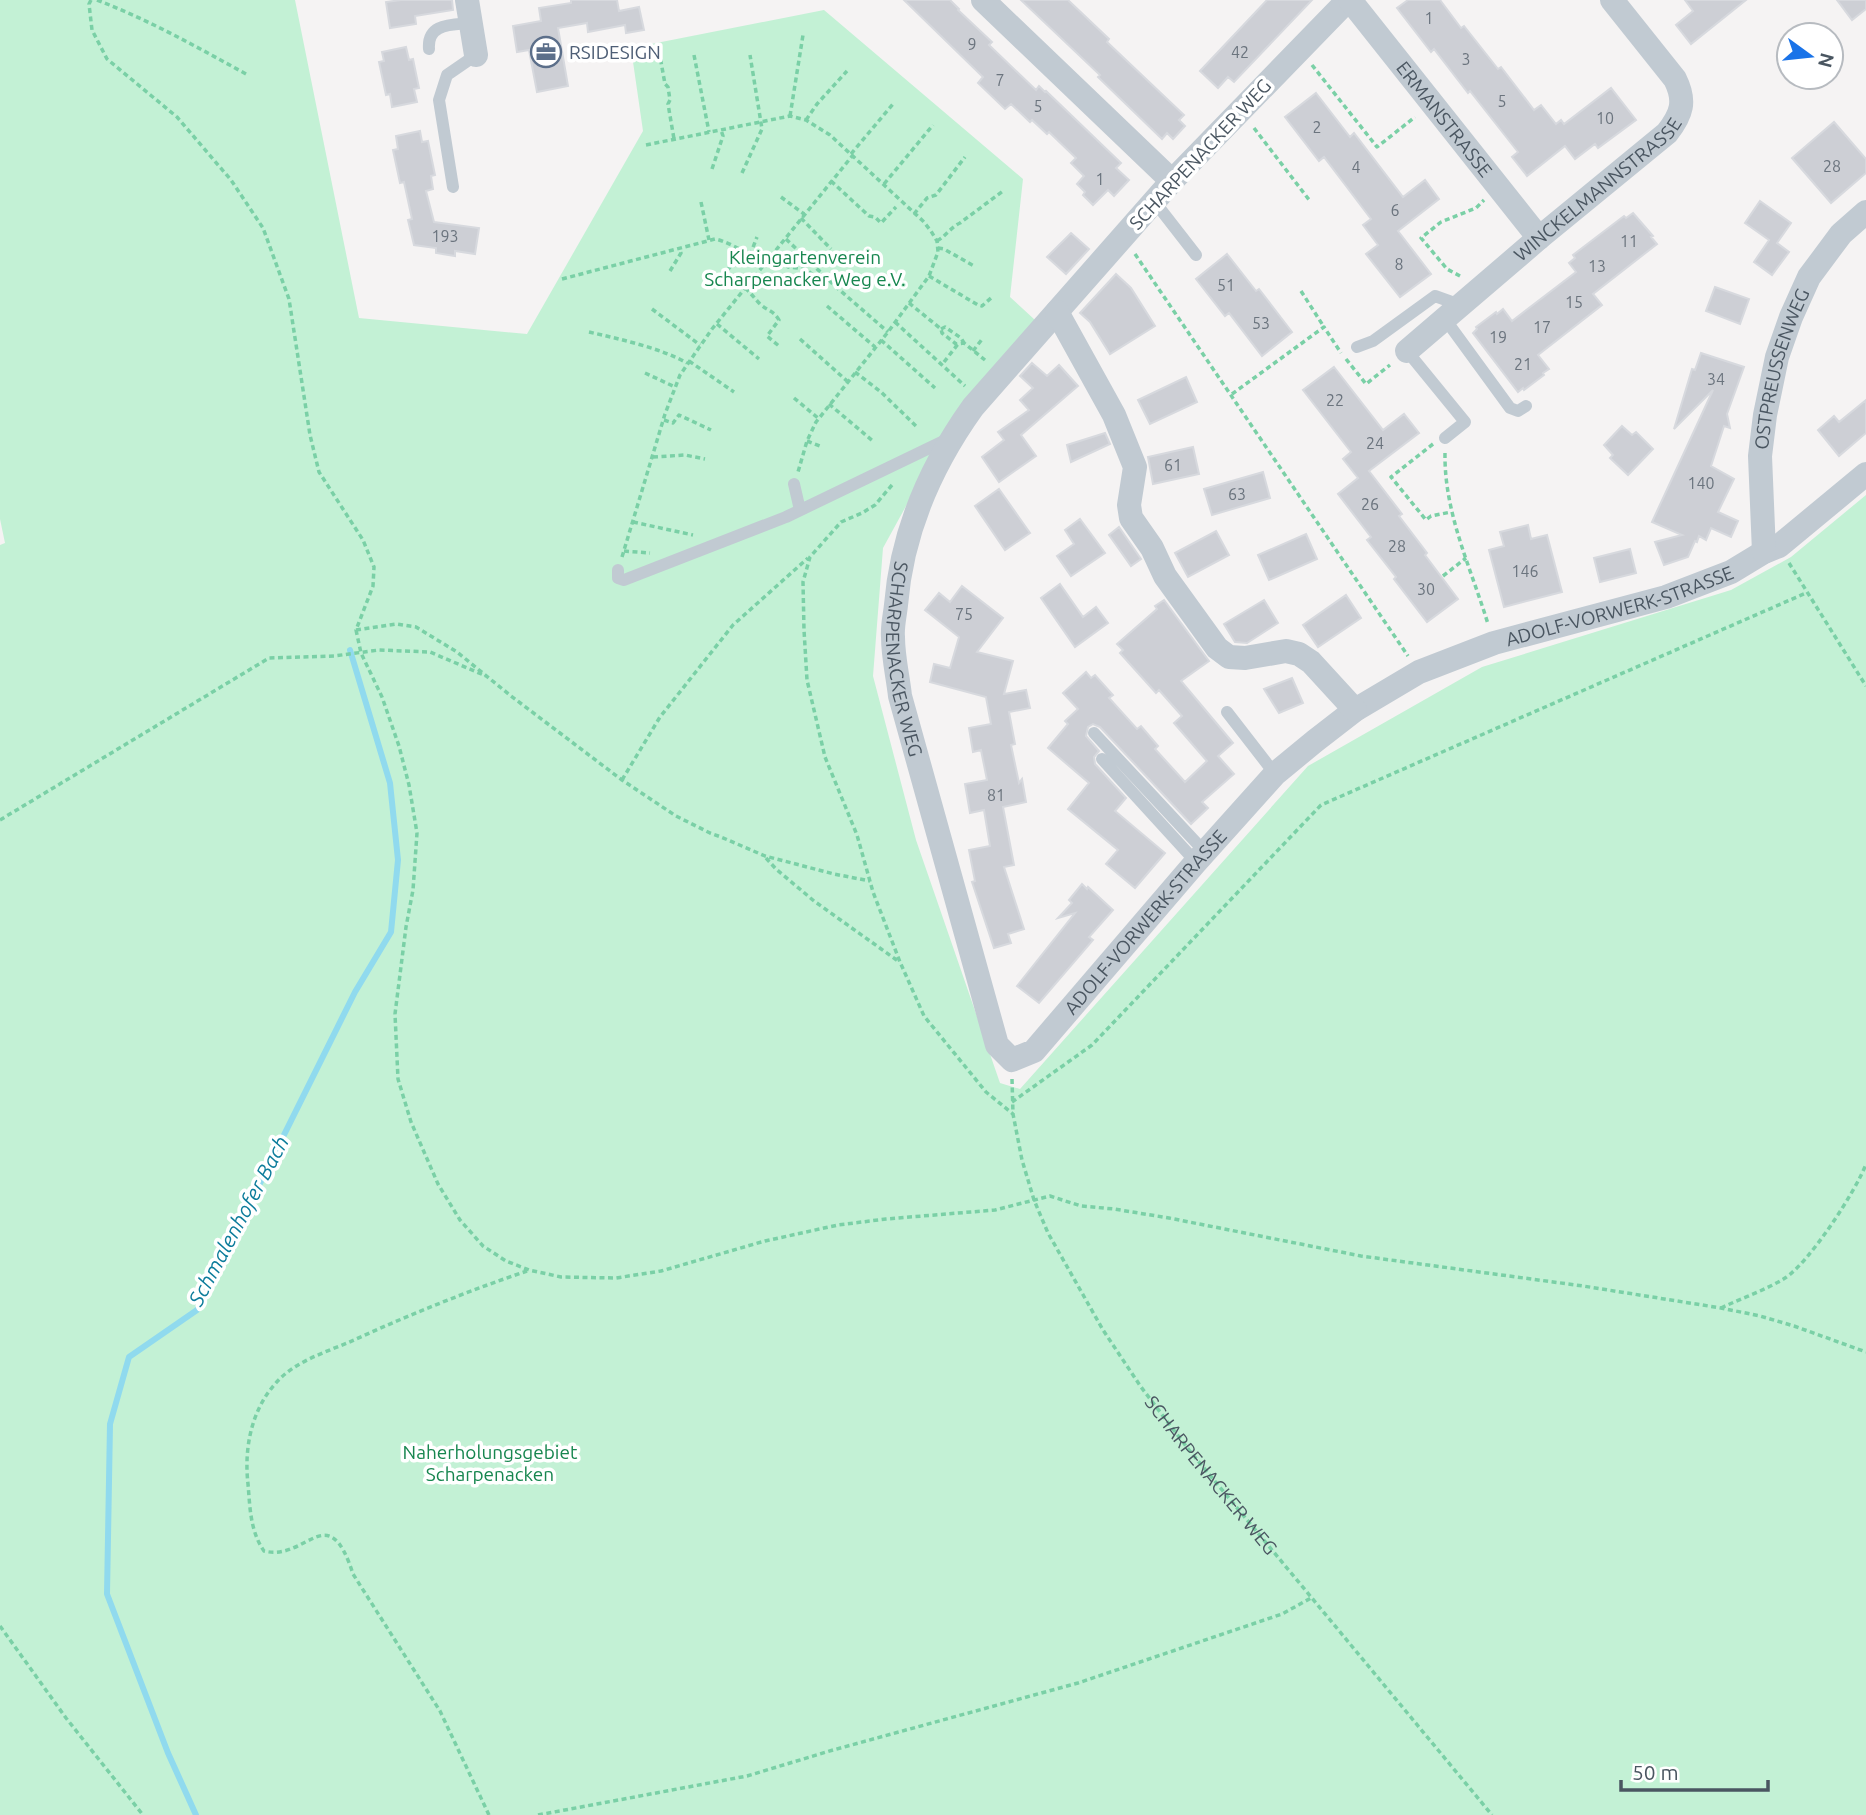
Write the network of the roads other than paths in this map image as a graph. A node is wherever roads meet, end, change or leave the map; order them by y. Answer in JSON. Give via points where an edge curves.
{"nodes":[{"id":1,"x":983,"y":0,"type":"edge"},
{"id":2,"x":1349,"y":0,"type":"edge"},
{"id":3,"x":1612,"y":0,"type":"edge"},
{"id":4,"x":469,"y":11,"type":"edge"},
{"id":5,"x":429,"y":49,"type":"dead end"},
{"id":6,"x":476,"y":55,"type":"joint"},
{"id":7,"x":1172,"y":181,"type":"junction"},
{"id":8,"x":453,"y":187,"type":"dead end"},
{"id":9,"x":1154,"y":201,"type":"junction"},
{"id":10,"x":1866,"y":212,"type":"edge"},
{"id":11,"x":1539,"y":238,"type":"junction"},
{"id":12,"x":1196,"y":255,"type":"dead end"},
{"id":13,"x":1056,"y":312,"type":"junction"},
{"id":14,"x":1453,"y":312,"type":"junction"},
{"id":15,"x":1357,"y":347,"type":"dead end"},
{"id":16,"x":1408,"y":351,"type":"joint"},
{"id":17,"x":1526,"y":406,"type":"dead end"},
{"id":18,"x":951,"y":437,"type":"junction"},
{"id":19,"x":1446,"y":438,"type":"road end"},
{"id":20,"x":1866,"y":474,"type":"edge"},
{"id":21,"x":794,"y":484,"type":"road end"},
{"id":22,"x":800,"y":510,"type":"junction"},
{"id":23,"x":1772,"y":549,"type":"junction"},
{"id":24,"x":618,"y":570,"type":"road end"},
{"id":25,"x":1355,"y":710,"type":"junction"},
{"id":26,"x":1227,"y":712,"type":"dead end"},
{"id":27,"x":1094,"y":733,"type":"dead end"},
{"id":28,"x":1102,"y":759,"type":"dead end"},
{"id":29,"x":1275,"y":774,"type":"junction"},
{"id":30,"x":1200,"y":857,"type":"junction"},
{"id":31,"x":997,"y":1045,"type":"joint"}],
"edges":[{"from":1,"to":7,"type":"street"},
{"from":2,"to":7,"type":"street","name":"SCHARPENACKER WEG"},
{"from":2,"to":11,"type":"street","name":"ERMANSTRASSE"},
{"from":3,"to":11,"type":"street","name":"WINCKELMANNSTRASSE","via":[[1675,79],[1681,106],[1667,132]]},
{"from":4,"to":5,"type":"lane","via":[[434,31]]},
{"from":4,"to":6,"type":"street"},
{"from":6,"to":8,"type":"lane","via":[[446,75],[439,100]]},
{"from":7,"to":9,"type":"street","name":"SCHARPENACKER WEG"},
{"from":9,"to":12,"type":"lane"},
{"from":9,"to":13,"type":"street","name":"SCHARPENACKER WEG"},
{"from":10,"to":23,"type":"street","name":"OSTPREUSSENWEG","via":[[1841,234],[1809,277],[1777,357],[1760,456]]},
{"from":11,"to":14,"type":"street","name":"WINCKELMANNSTRASSE"},
{"from":13,"to":18,"type":"street","name":"SCHARPENACKER WEG"},
{"from":13,"to":25,"type":"street","via":[[1114,415],[1135,467],[1131,518],[1164,576],[1217,648],[1229,657],[1286,651],[1299,654]]},
{"from":14,"to":15,"type":"lane","via":[[1435,296],[1373,341]]},
{"from":14,"to":16,"type":"street","name":"WINCKELMANNSTRASSE"},
{"from":14,"to":17,"type":"lane","via":[[1510,408],[1518,411]]},
{"from":16,"to":19,"type":"lane","via":[[1465,422]]},
{"from":18,"to":22,"type":"lane"},
{"from":18,"to":31,"type":"street","name":"SCHARPENACKER WEG","via":[[911,526],[898,581],[893,636],[900,696]]},
{"from":20,"to":23,"type":"street","name":"ADOLF-VORWERK-STRASSE"},
{"from":21,"to":22,"type":"lane"},
{"from":22,"to":24,"type":"lane","via":[[624,580],[618,578]]},
{"from":23,"to":25,"type":"street","name":"ADOLF-VORWERK-STRASSE","via":[[1731,572],[1665,597],[1494,643],[1419,672]]},
{"from":25,"to":29,"type":"street","name":"ADOLF-VORWERK-STRASSE"},
{"from":26,"to":29,"type":"lane"},
{"from":27,"to":30,"type":"lane"},
{"from":28,"to":30,"type":"lane"},
{"from":29,"to":30,"type":"street","name":"ADOLF-VORWERK-STRASSE"},
{"from":30,"to":31,"type":"street","name":"ADOLF-VORWERK-STRASSE","via":[[1034,1051],[1012,1060]]}]}
